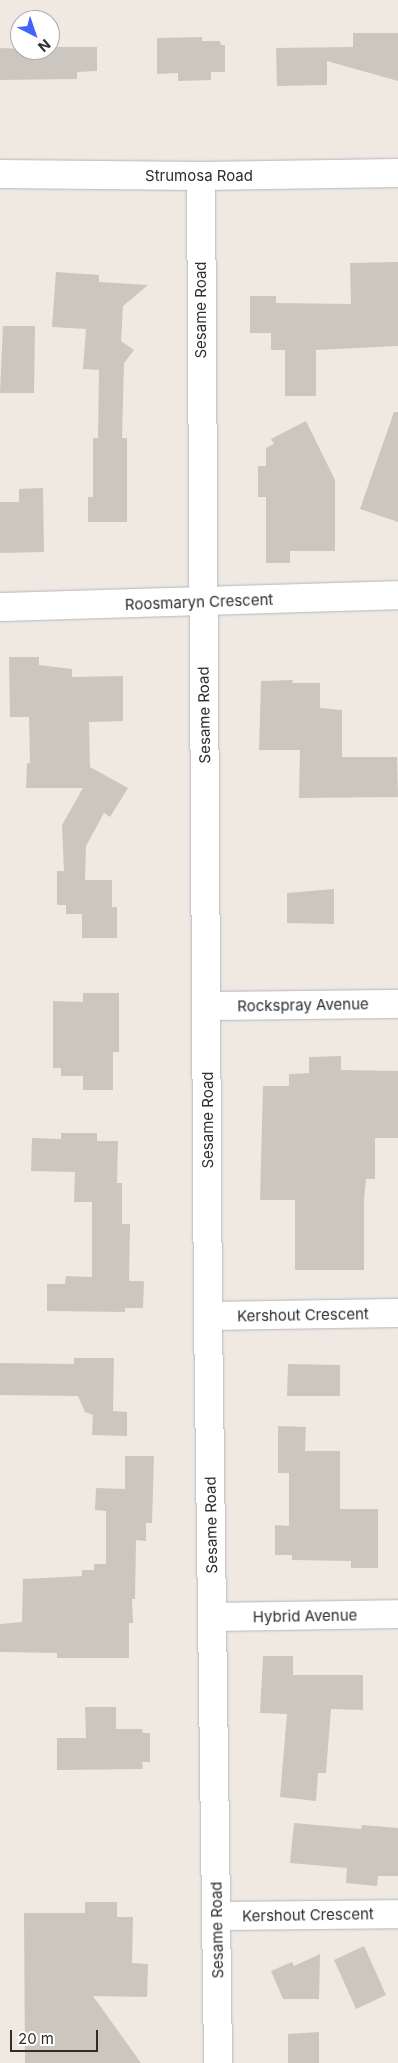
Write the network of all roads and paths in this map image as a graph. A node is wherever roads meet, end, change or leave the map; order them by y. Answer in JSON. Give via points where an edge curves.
{"nodes":[{"id":1,"x":398,"y":173,"type":"edge"},
{"id":2,"x":0,"y":174,"type":"edge"},
{"id":3,"x":201,"y":176,"type":"junction"},
{"id":4,"x":398,"y":594,"type":"edge"},
{"id":5,"x":202,"y":603,"type":"junction"},
{"id":6,"x":0,"y":607,"type":"edge"},
{"id":7,"x":398,"y":1004,"type":"edge"},
{"id":8,"x":208,"y":1006,"type":"junction"},
{"id":9,"x":398,"y":1313,"type":"edge"},
{"id":10,"x":208,"y":1316,"type":"junction"},
{"id":11,"x":398,"y":1614,"type":"edge"},
{"id":12,"x":213,"y":1617,"type":"junction"},
{"id":13,"x":398,"y":1914,"type":"edge"},
{"id":14,"x":217,"y":1916,"type":"junction"},
{"id":15,"x":218,"y":2063,"type":"edge"}],
"edges":[{"from":1,"to":3,"type":"street","name":"Strumosa Road"},
{"from":2,"to":3,"type":"street","name":"Strumosa Road"},
{"from":3,"to":5,"type":"street","name":"Sesame Road"},
{"from":4,"to":5,"type":"street","name":"Roosmaryn Crescent"},
{"from":5,"to":6,"type":"street","name":"Roosmaryn Crescent"},
{"from":5,"to":8,"type":"street","name":"Sesame Road"},
{"from":7,"to":8,"type":"street","name":"Rockspray Avenue"},
{"from":8,"to":10,"type":"street","name":"Sesame Road"},
{"from":9,"to":10,"type":"street","name":"Kershout Crescent"},
{"from":10,"to":12,"type":"street","name":"Sesame Road"},
{"from":11,"to":12,"type":"street","name":"Hybrid Avenue"},
{"from":12,"to":14,"type":"street","name":"Sesame Road"},
{"from":13,"to":14,"type":"street","name":"Kershout Crescent"},
{"from":14,"to":15,"type":"street","name":"Sesame Road"}]}
